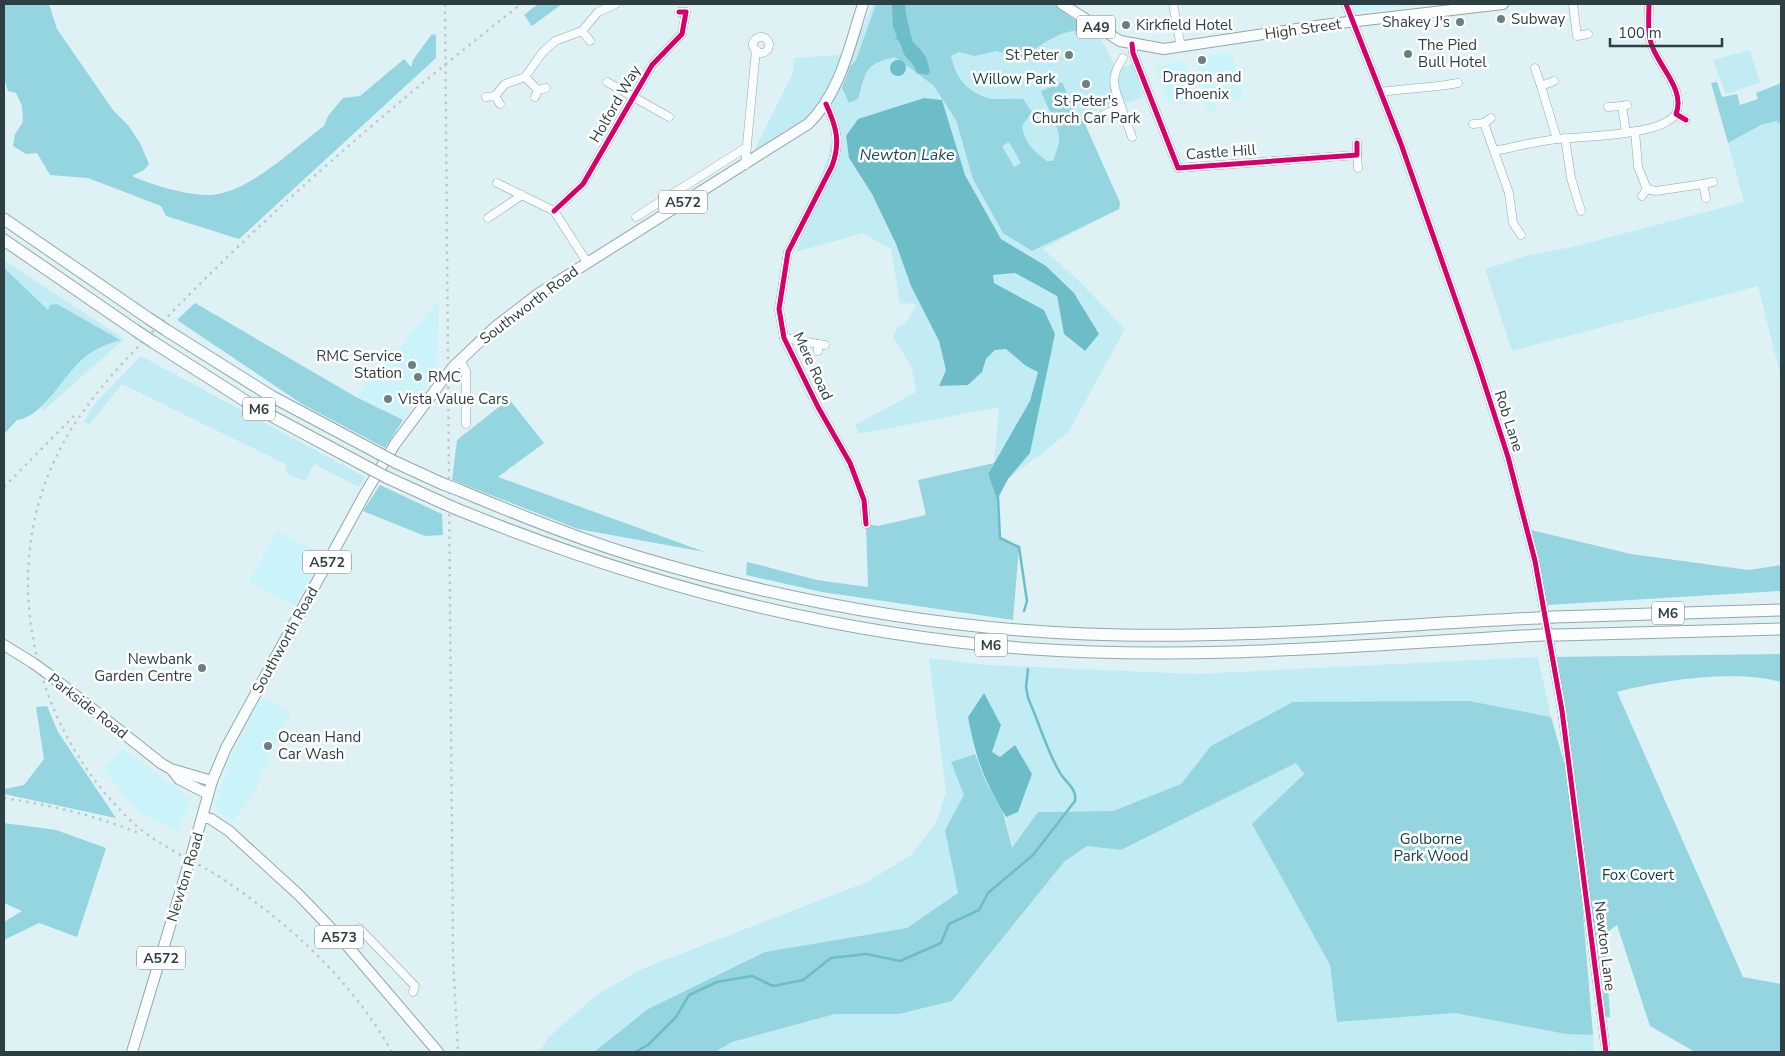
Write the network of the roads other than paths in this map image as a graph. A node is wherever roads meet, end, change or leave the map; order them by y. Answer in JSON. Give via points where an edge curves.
{"nodes":[{"id":1,"x":616,"y":4,"type":"edge"},
{"id":2,"x":863,"y":4,"type":"edge"},
{"id":3,"x":1062,"y":4,"type":"edge"},
{"id":4,"x":1173,"y":4,"type":"edge"},
{"id":5,"x":1346,"y":4,"type":"edge"},
{"id":6,"x":1503,"y":4,"type":"edge"},
{"id":7,"x":1573,"y":4,"type":"edge"},
{"id":8,"x":1649,"y":4,"type":"edge"},
{"id":9,"x":595,"y":8,"type":"edge"},
{"id":10,"x":679,"y":12,"type":"dead end"},
{"id":11,"x":1353,"y":21,"type":"junction"},
{"id":12,"x":582,"y":31,"type":"junction"},
{"id":13,"x":1588,"y":34,"type":"dead end"},
{"id":14,"x":1577,"y":36,"type":"junction"},
{"id":15,"x":590,"y":41,"type":"dead end"},
{"id":16,"x":1578,"y":45,"type":"dead end"},
{"id":17,"x":1181,"y":47,"type":"junction"},
{"id":18,"x":1133,"y":49,"type":"junction"},
{"id":19,"x":756,"y":50,"type":"dead end"},
{"id":20,"x":1123,"y":58,"type":"junction"},
{"id":21,"x":1114,"y":62,"type":"dead end"},
{"id":22,"x":1535,"y":68,"type":"dead end"},
{"id":23,"x":525,"y":77,"type":"junction"},
{"id":24,"x":1554,"y":81,"type":"dead end"},
{"id":25,"x":607,"y":82,"type":"dead end"},
{"id":26,"x":1458,"y":82,"type":"dead end"},
{"id":27,"x":1542,"y":86,"type":"junction"},
{"id":28,"x":540,"y":92,"type":"dead end"},
{"id":29,"x":1381,"y":92,"type":"junction"},
{"id":30,"x":495,"y":96,"type":"junction"},
{"id":31,"x":634,"y":96,"type":"junction"},
{"id":32,"x":486,"y":97,"type":"dead end"},
{"id":33,"x":500,"y":104,"type":"dead end"},
{"id":34,"x":826,"y":104,"type":"junction"},
{"id":35,"x":1121,"y":106,"type":"junction"},
{"id":36,"x":1608,"y":107,"type":"dead end"},
{"id":37,"x":1676,"y":114,"type":"junction"},
{"id":38,"x":669,"y":116,"type":"dead end"},
{"id":39,"x":1101,"y":116,"type":"dead end"},
{"id":40,"x":1491,"y":118,"type":"dead end"},
{"id":41,"x":1686,"y":120,"type":"dead end"},
{"id":42,"x":1484,"y":123,"type":"junction"},
{"id":43,"x":1473,"y":124,"type":"dead end"},
{"id":44,"x":1635,"y":131,"type":"junction"},
{"id":45,"x":1626,"y":132,"type":"junction"},
{"id":46,"x":1132,"y":137,"type":"dead end"},
{"id":47,"x":1561,"y":138,"type":"junction"},
{"id":48,"x":1357,"y":143,"type":"dead end"},
{"id":49,"x":747,"y":147,"type":"junction"},
{"id":50,"x":1494,"y":151,"type":"junction"},
{"id":51,"x":1357,"y":155,"type":"junction"},
{"id":52,"x":745,"y":165,"type":"junction"},
{"id":53,"x":1358,"y":168,"type":"dead end"},
{"id":54,"x":1713,"y":182,"type":"dead end"},
{"id":55,"x":497,"y":183,"type":"dead end"},
{"id":56,"x":1703,"y":184,"type":"junction"},
{"id":57,"x":522,"y":195,"type":"junction"},
{"id":58,"x":1706,"y":198,"type":"dead end"},
{"id":59,"x":635,"y":206,"type":"dead end"},
{"id":60,"x":554,"y":211,"type":"junction"},
{"id":61,"x":1580,"y":211,"type":"dead end"},
{"id":62,"x":488,"y":218,"type":"dead end"},
{"id":63,"x":4,"y":219,"type":"edge"},
{"id":64,"x":1521,"y":235,"type":"dead end"},
{"id":65,"x":4,"y":240,"type":"edge"},
{"id":66,"x":587,"y":262,"type":"junction"},
{"id":67,"x":784,"y":338,"type":"junction"},
{"id":68,"x":820,"y":347,"type":"dead end"},
{"id":69,"x":458,"y":363,"type":"junction"},
{"id":70,"x":466,"y":424,"type":"dead end"},
{"id":71,"x":866,"y":524,"type":"dead end"},
{"id":72,"x":1781,"y":604,"type":"edge"},
{"id":73,"x":1735,"y":610,"type":"junction"},
{"id":74,"x":1781,"y":610,"type":"edge"},
{"id":75,"x":1781,"y":629,"type":"edge"},
{"id":76,"x":1737,"y":630,"type":"junction"},
{"id":77,"x":1781,"y":634,"type":"edge"},
{"id":78,"x":4,"y":645,"type":"edge"},
{"id":79,"x":171,"y":769,"type":"junction"},
{"id":80,"x":212,"y":782,"type":"junction"},
{"id":81,"x":208,"y":794,"type":"junction"},
{"id":82,"x":201,"y":821,"type":"junction"},
{"id":83,"x":1579,"y":844,"type":"joint"},
{"id":84,"x":344,"y":942,"type":"junction"},
{"id":85,"x":413,"y":992,"type":"dead end"},
{"id":86,"x":132,"y":1052,"type":"edge"},
{"id":87,"x":438,"y":1052,"type":"edge"},
{"id":88,"x":1606,"y":1052,"type":"edge"}],
"edges":[{"from":1,"to":9,"type":"street"},
{"from":2,"to":34,"type":"main road","name":"Southworth Road","number":"A572"},
{"from":3,"to":18,"type":"main road","number":"A49"},
{"from":4,"to":17,"type":"street"},
{"from":5,"to":11,"type":"street","name":"Rob Lane"},
{"from":6,"to":11,"type":"main road","name":"High Street","number":"A49"},
{"from":7,"to":14,"type":"street"},
{"from":8,"to":37,"type":"street","via":[[1651,43],[1674,88],[1678,105]]},
{"from":9,"to":12,"type":"street"},
{"from":10,"to":31,"type":"street","name":"Holford Way","via":[[686,12],[682,34],[652,65]]},
{"from":11,"to":17,"type":"main road","name":"High Street","number":"A49"},
{"from":11,"to":29,"type":"street","name":"Rob Lane"},
{"from":12,"to":15,"type":"street"},
{"from":12,"to":23,"type":"street","via":[[549,46]]},
{"from":13,"to":14,"type":"street"},
{"from":14,"to":16,"type":"street"},
{"from":17,"to":18,"type":"main road","name":"High Street","number":"A49"},
{"from":18,"to":20,"type":"street"},
{"from":18,"to":51,"type":"street","name":"Castle Hill","via":[[1178,168]]},
{"from":19,"to":49,"type":"street"},
{"from":20,"to":21,"type":"street"},
{"from":20,"to":35,"type":"street","via":[[1113,86]]},
{"from":22,"to":27,"type":"street"},
{"from":23,"to":28,"type":"street"},
{"from":23,"to":30,"type":"street","via":[[505,84]]},
{"from":24,"to":27,"type":"street"},
{"from":25,"to":31,"type":"street"},
{"from":26,"to":29,"type":"street","via":[[1436,88]]},
{"from":27,"to":47,"type":"street"},
{"from":29,"to":83,"type":"street","name":"Rob Lane","via":[[1508,457],[1544,605]]},
{"from":30,"to":32,"type":"street"},
{"from":30,"to":33,"type":"street"},
{"from":31,"to":38,"type":"street"},
{"from":31,"to":60,"type":"street","name":"Holford Way","via":[[583,184]]},
{"from":34,"to":52,"type":"main road","name":"Southworth Road","number":"A572","via":[[801,130]]},
{"from":34,"to":67,"type":"street","name":"Mere Road","via":[[838,132],[838,151],[788,252],[779,309]]},
{"from":35,"to":39,"type":"street"},
{"from":35,"to":46,"type":"street"},
{"from":36,"to":45,"type":"street","via":[[1625,106]]},
{"from":37,"to":41,"type":"street"},
{"from":37,"to":44,"type":"street","via":[[1666,124]]},
{"from":40,"to":42,"type":"street"},
{"from":42,"to":43,"type":"street"},
{"from":42,"to":50,"type":"street"},
{"from":44,"to":45,"type":"street"},
{"from":44,"to":56,"type":"street","via":[[1638,167],[1645,193]]},
{"from":45,"to":47,"type":"street"},
{"from":47,"to":50,"type":"street"},
{"from":47,"to":61,"type":"street"},
{"from":48,"to":51,"type":"street"},
{"from":49,"to":52,"type":"street"},
{"from":49,"to":59,"type":"street","via":[[637,215]]},
{"from":50,"to":64,"type":"street","via":[[1509,193],[1514,223]]},
{"from":51,"to":53,"type":"street"},
{"from":52,"to":66,"type":"main road","name":"Southworth Road","number":"A572"},
{"from":54,"to":56,"type":"street"},
{"from":55,"to":57,"type":"street"},
{"from":56,"to":58,"type":"street"},
{"from":57,"to":60,"type":"street"},
{"from":57,"to":62,"type":"street"},
{"from":60,"to":66,"type":"street"},
{"from":63,"to":73,"type":"highway","number":"M6","bridge":true,"via":[[166,330],[271,396],[395,462],[571,534],[698,574],[843,607],[941,622],[1084,634],[1193,635]]},
{"from":65,"to":76,"type":"highway","number":"M6","bridge":true,"via":[[153,342],[256,407],[386,477],[561,550],[697,592],[837,624],[939,640],[1041,650],[1193,653],[1558,634]]},
{"from":66,"to":69,"type":"main road","name":"Southworth Road","number":"A572","via":[[510,316]]},
{"from":67,"to":68,"type":"street","name":"Mere Road"},
{"from":67,"to":71,"type":"street","name":"Mere Road","via":[[818,408],[850,463],[864,500]]},
{"from":69,"to":70,"type":"street","via":[[466,371]]},
{"from":69,"to":80,"type":"main road","name":"Southworth Road","number":"A572","bridge":true,"via":[[394,444],[226,748]]},
{"from":72,"to":73,"type":"highway"},
{"from":73,"to":74,"type":"highway","number":"M6"},
{"from":75,"to":76,"type":"highway","number":"M6"},
{"from":76,"to":77,"type":"highway"},
{"from":78,"to":79,"type":"main road","name":"Parkside Road","bridge":true,"via":[[47,673]]},
{"from":79,"to":80,"type":"main road","name":"Parkside Road"},
{"from":79,"to":81,"type":"main road","name":"Parkside Road","via":[[179,779]]},
{"from":80,"to":81,"type":"main road","name":"Southworth Road","number":"A572"},
{"from":81,"to":82,"type":"main road","name":"Southworth Road","number":"A572"},
{"from":82,"to":84,"type":"main road","number":"A573","via":[[229,831],[299,895]]},
{"from":82,"to":86,"type":"main road","name":"Newton Road","number":"A572","bridge":true},
{"from":83,"to":88,"type":"street","name":"Newton Lane"},
{"from":84,"to":85,"type":"street","via":[[359,928],[415,986]]},
{"from":84,"to":87,"type":"main road","number":"A573"}]}
